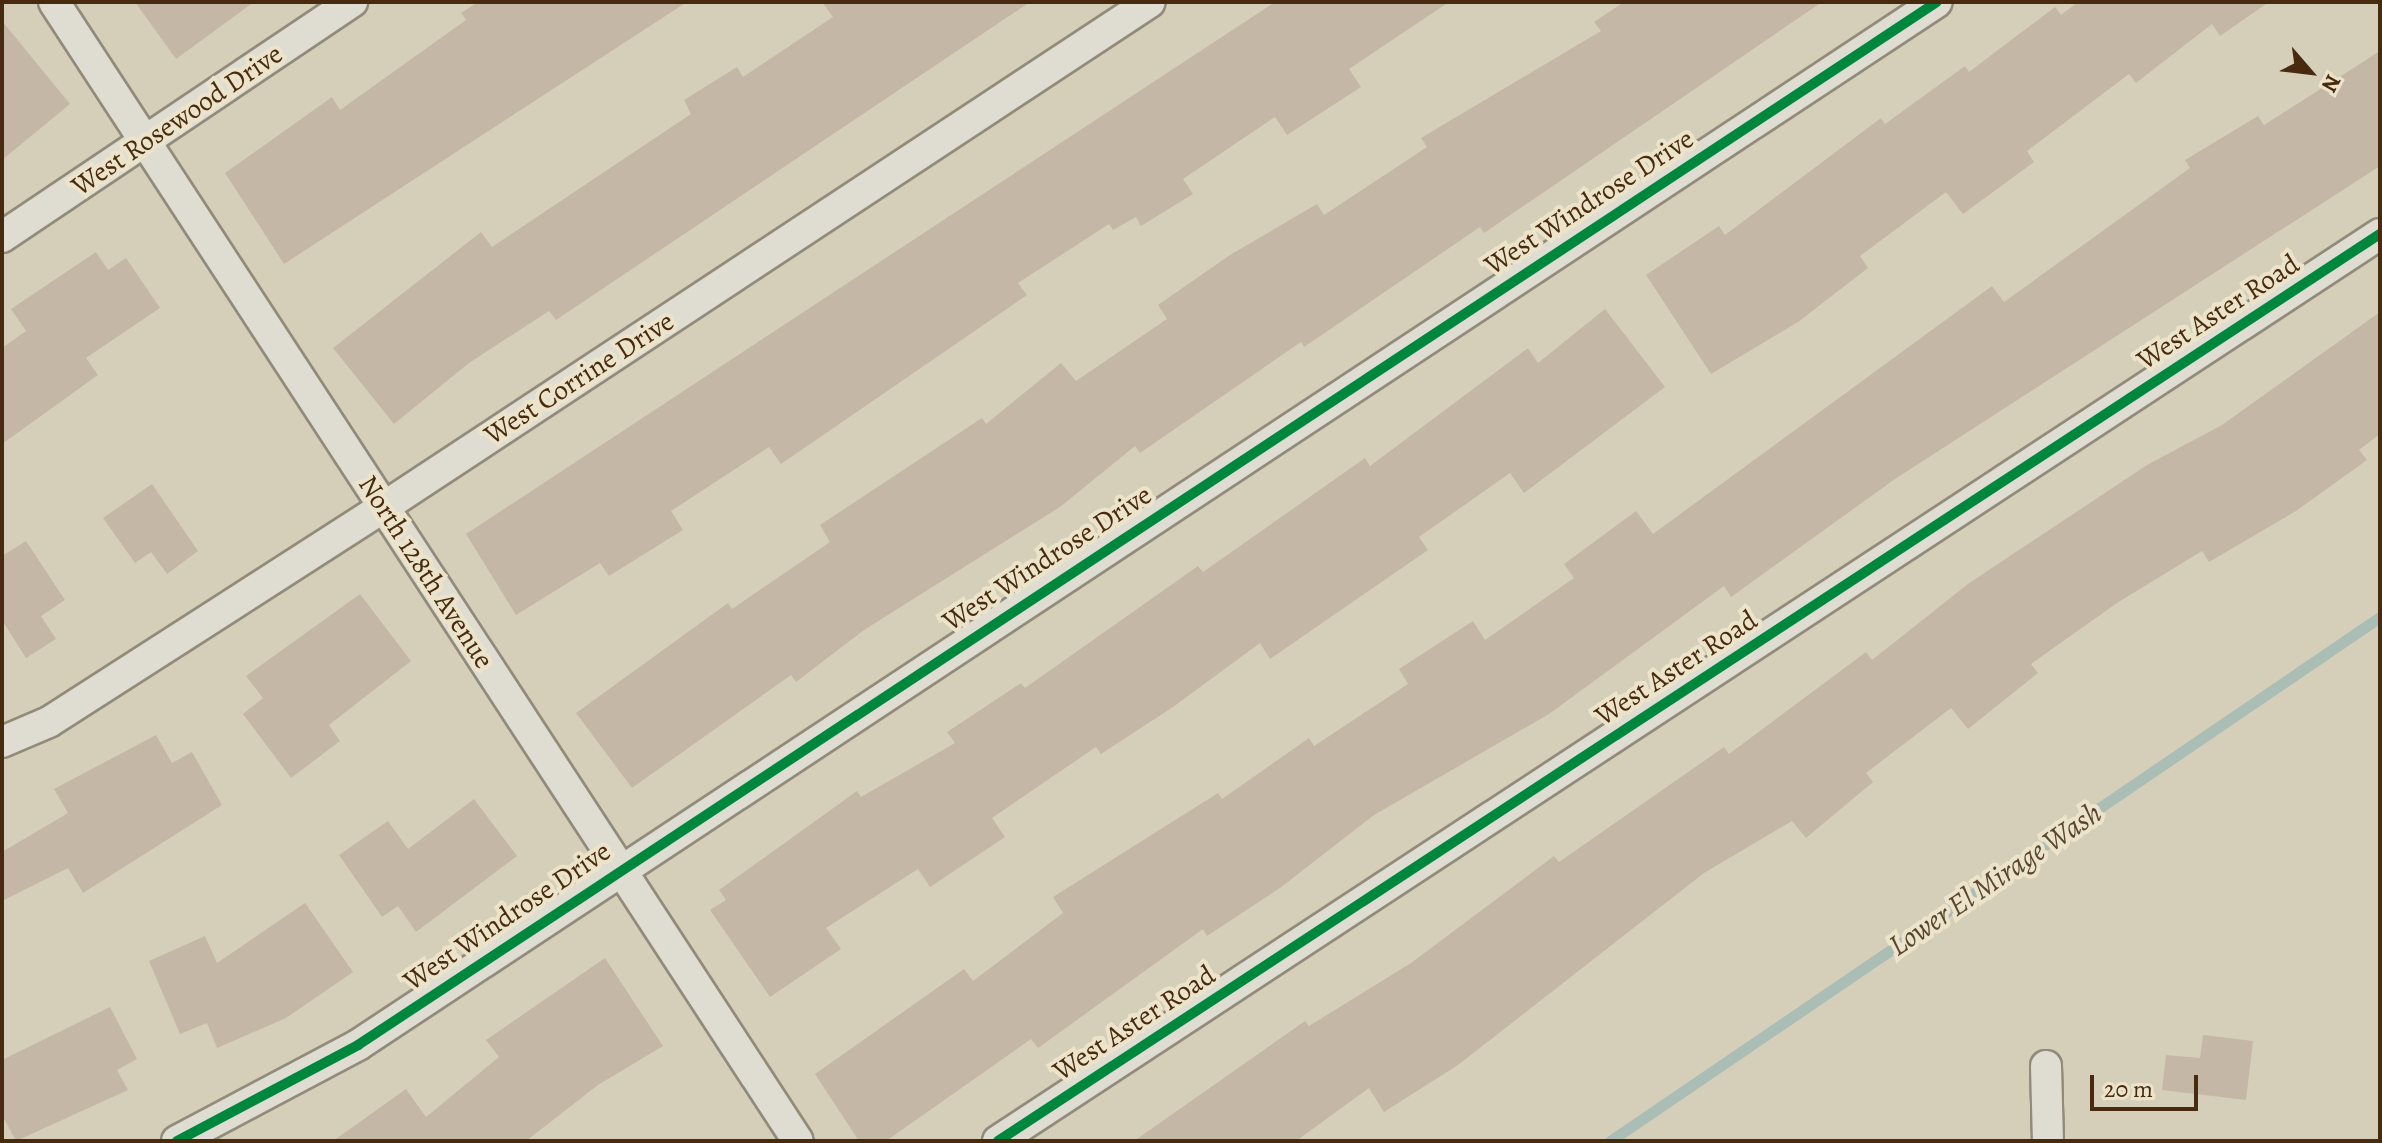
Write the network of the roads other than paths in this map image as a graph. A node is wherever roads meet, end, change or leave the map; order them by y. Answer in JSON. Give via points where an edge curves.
{"nodes":[{"id":1,"x":54,"y":2,"type":"edge"},
{"id":2,"x":352,"y":2,"type":"edge"},
{"id":3,"x":1150,"y":2,"type":"edge"},
{"id":4,"x":1937,"y":2,"type":"edge"},
{"id":5,"x":145,"y":141,"type":"junction"},
{"id":6,"x":2380,"y":234,"type":"edge"},
{"id":7,"x":2,"y":237,"type":"edge"},
{"id":8,"x":384,"y":507,"type":"junction"},
{"id":9,"x":2,"y":742,"type":"edge"},
{"id":10,"x":619,"y":868,"type":"junction"},
{"id":11,"x":2046,"y":1066,"type":"dead end"},
{"id":12,"x":177,"y":1141,"type":"edge"},
{"id":13,"x":798,"y":1141,"type":"edge"},
{"id":14,"x":998,"y":1141,"type":"edge"},
{"id":15,"x":2048,"y":1141,"type":"edge"}],
"edges":[{"from":1,"to":5,"type":"street","name":"North 128th Avenue"},
{"from":2,"to":5,"type":"street","name":"West Rosewood Drive"},
{"from":3,"to":8,"type":"street","name":"West Corrine Drive"},
{"from":4,"to":10,"type":"street","name":"West Windrose Drive"},
{"from":5,"to":7,"type":"street","name":"West Rosewood Drive"},
{"from":5,"to":8,"type":"street","name":"North 128th Avenue"},
{"from":6,"to":14,"type":"street","name":"West Aster Road"},
{"from":8,"to":9,"type":"street","name":"West Corrine Drive","via":[[49,722]]},
{"from":8,"to":10,"type":"street","name":"North 128th Avenue"},
{"from":10,"to":12,"type":"street","name":"West Windrose Drive","via":[[358,1045]]},
{"from":10,"to":13,"type":"street","name":"North 128th Avenue"},
{"from":11,"to":15,"type":"street"}]}
